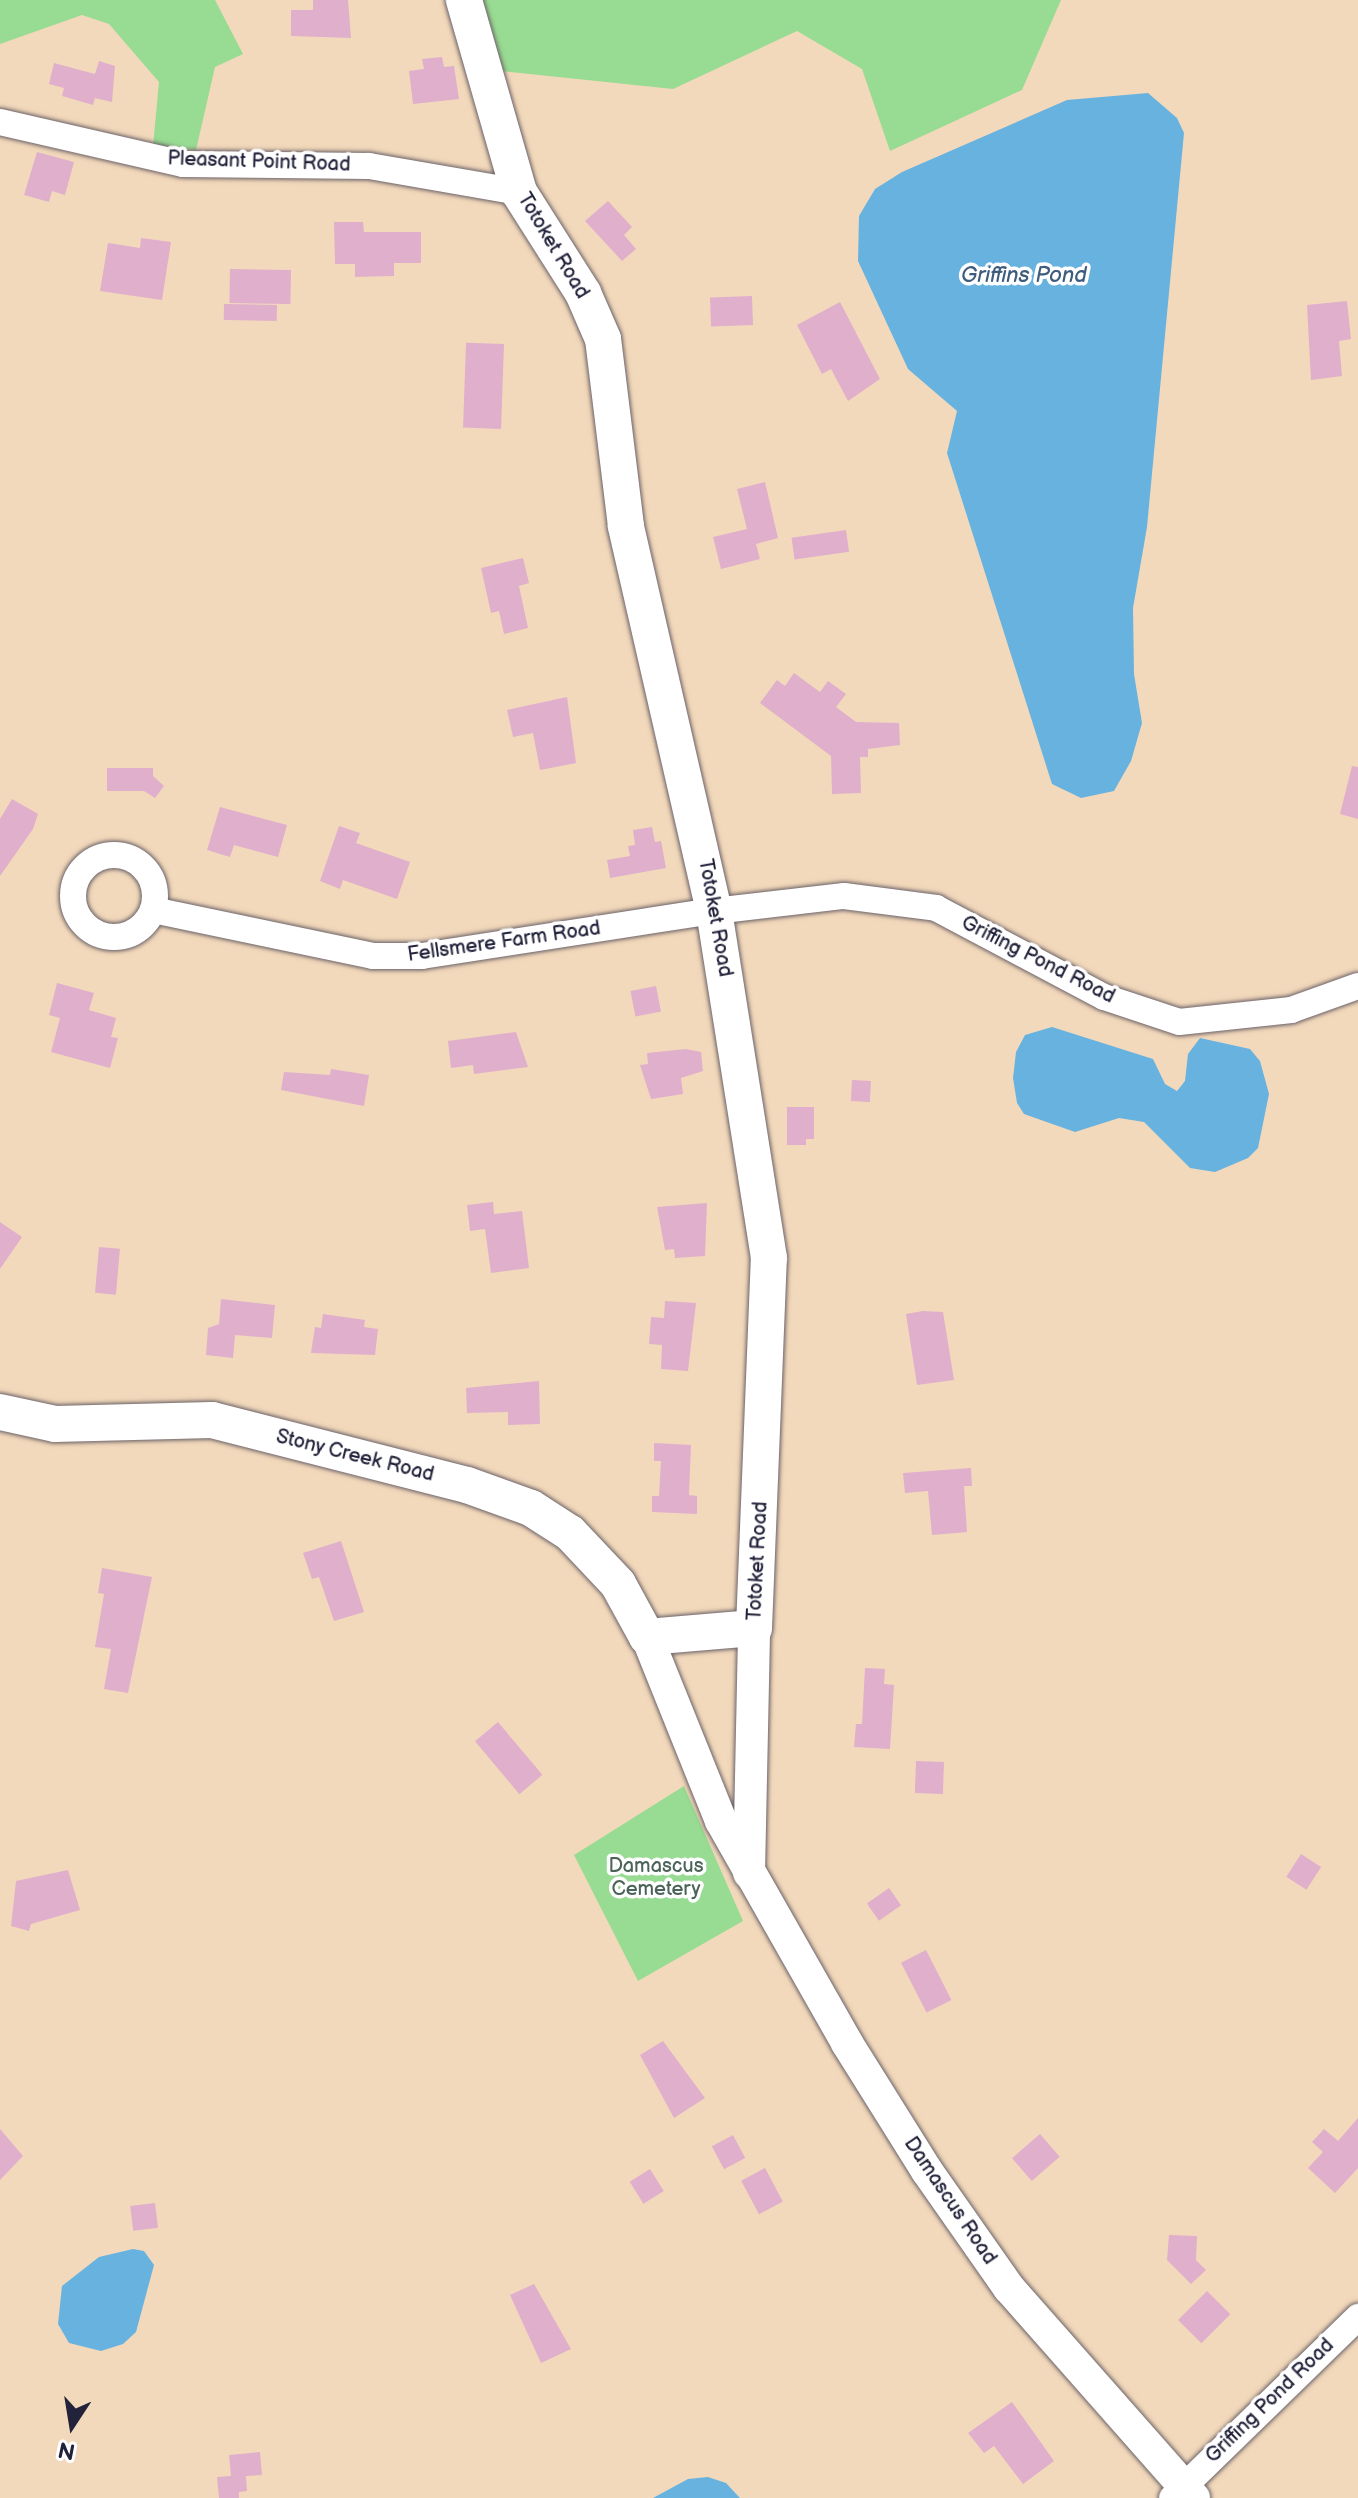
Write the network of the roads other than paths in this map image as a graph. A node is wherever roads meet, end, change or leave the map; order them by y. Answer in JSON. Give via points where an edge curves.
{"nodes":[{"id":1,"x":464,"y":0,"type":"edge"},
{"id":2,"x":0,"y":122,"type":"edge"},
{"id":3,"x":519,"y":192,"type":"junction"},
{"id":4,"x":153,"y":910,"type":"dead end"},
{"id":5,"x":714,"y":911,"type":"junction"},
{"id":6,"x":1358,"y":986,"type":"edge"},
{"id":7,"x":0,"y":1412,"type":"edge"},
{"id":8,"x":754,"y":1628,"type":"junction"},
{"id":9,"x":647,"y":1637,"type":"junction"},
{"id":10,"x":749,"y":1873,"type":"junction"},
{"id":11,"x":1358,"y":2317,"type":"edge"},
{"id":12,"x":1182,"y":2494,"type":"edge"}],
"edges":[{"from":1,"to":3,"type":"main road","name":"Totoket Road"},
{"from":2,"to":3,"type":"street","name":"Pleasant Point Road","via":[[183,164],[369,166]]},
{"from":3,"to":5,"type":"main road","name":"Totoket Road","via":[[583,293],[603,339],[626,526]]},
{"from":4,"to":5,"type":"street","name":"Fellsmere Farm Road","via":[[373,956],[422,956]]},
{"from":5,"to":6,"type":"street","name":"Griffing Pond Road","via":[[844,896],[936,908],[1104,997],[1179,1022],[1291,1010]]},
{"from":5,"to":8,"type":"main road","name":"Totoket Road","via":[[769,1258]]},
{"from":7,"to":9,"type":"main road","name":"Stony Creek Road","via":[[55,1424],[212,1420],[467,1485],[531,1508],[570,1533],[618,1584]]},
{"from":8,"to":9,"type":"main road"},
{"from":8,"to":10,"type":"street","name":"Totoket Road"},
{"from":9,"to":10,"type":"street","name":"Stony Creek Road","via":[[704,1784]]},
{"from":10,"to":12,"type":"street","name":"Damascus Road","via":[[927,2171],[1009,2288]]},
{"from":11,"to":12,"type":"street","name":"Griffing Pond Road"}]}
